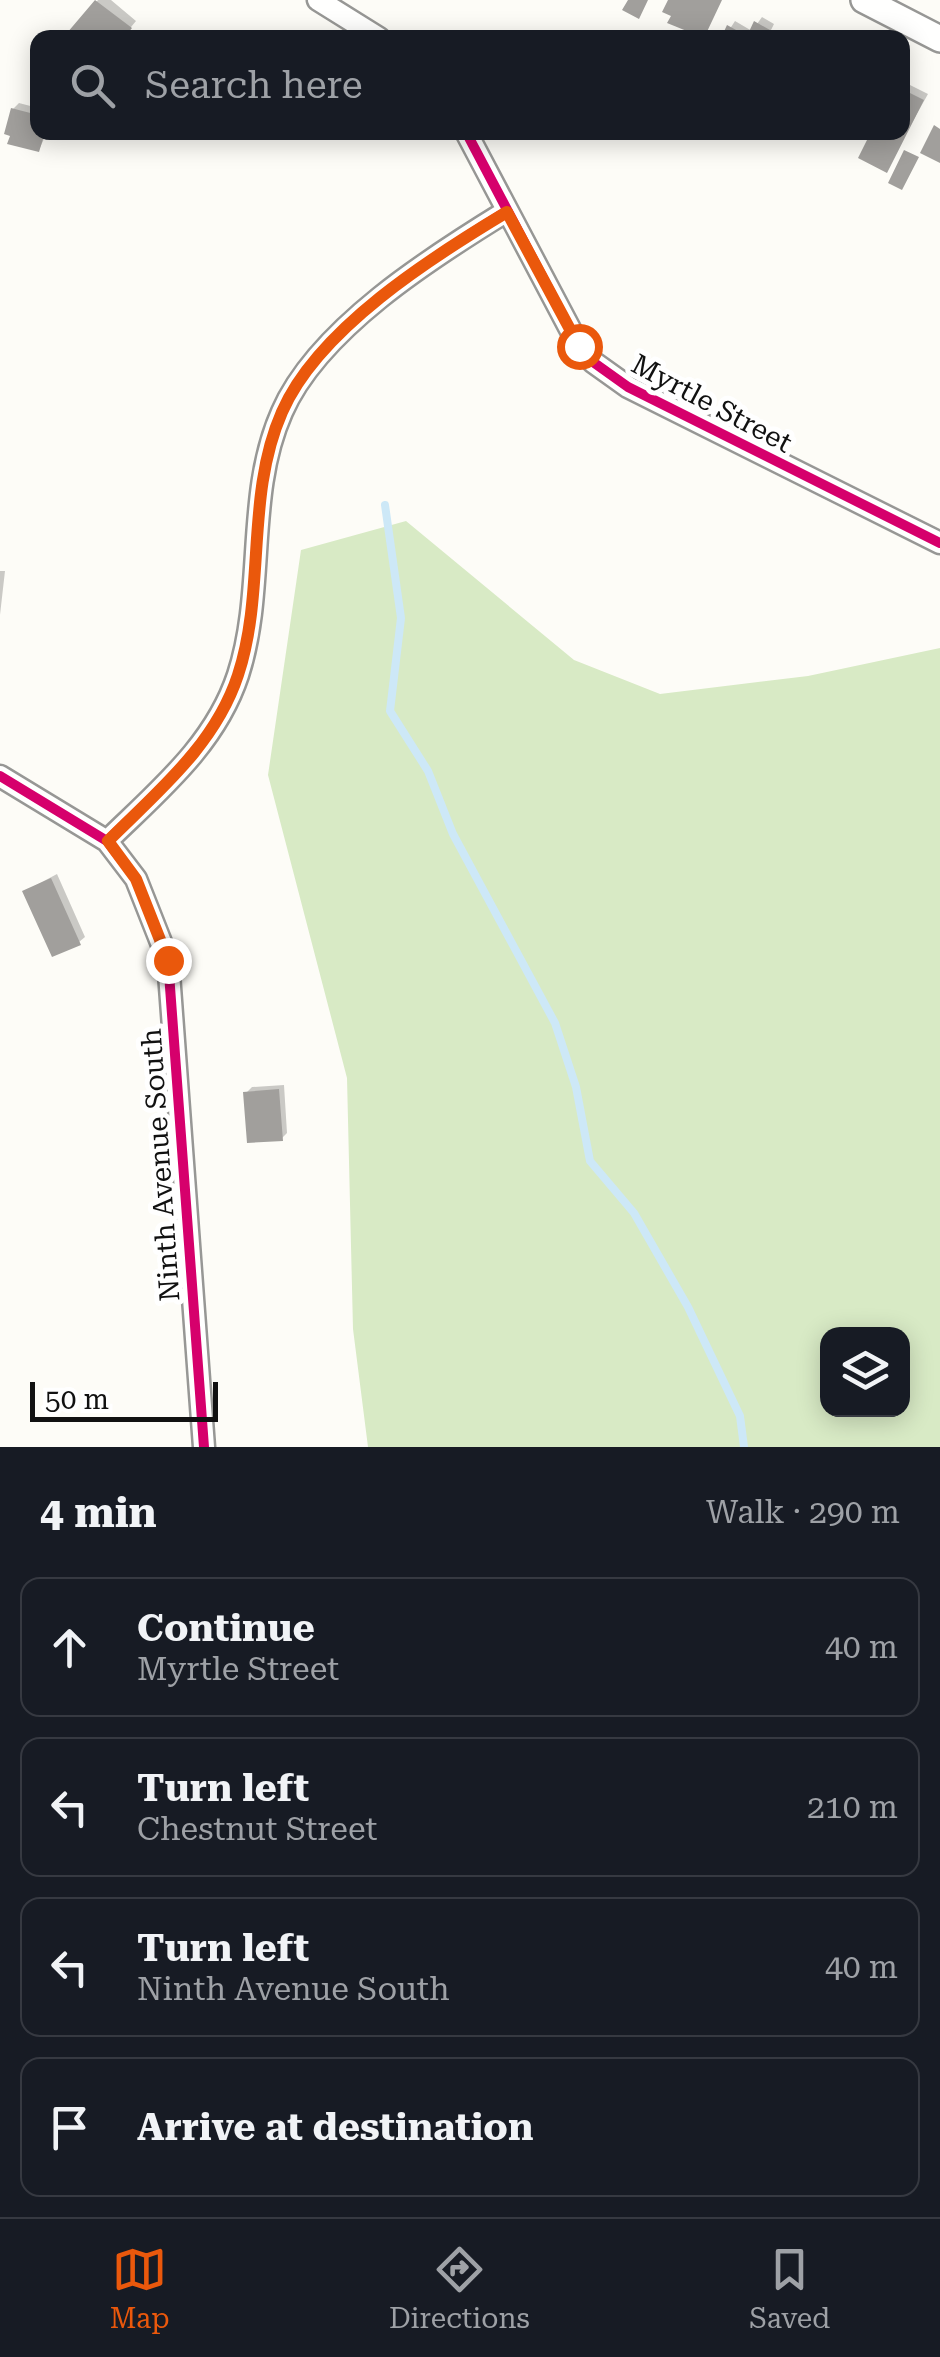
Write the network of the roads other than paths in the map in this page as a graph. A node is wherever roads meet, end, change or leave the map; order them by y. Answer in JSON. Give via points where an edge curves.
{"nodes":[{"id":1,"x":318,"y":0,"type":"edge"},
{"id":2,"x":864,"y":0,"type":"edge"},
{"id":3,"x":366,"y":30,"type":"edge"},
{"id":4,"x":940,"y":39,"type":"edge"},
{"id":5,"x":470,"y":140,"type":"edge"},
{"id":6,"x":507,"y":212,"type":"junction"},
{"id":7,"x":940,"y":543,"type":"edge"},
{"id":8,"x":0,"y":776,"type":"edge"},
{"id":9,"x":108,"y":841,"type":"junction"},
{"id":10,"x":204,"y":1447,"type":"edge"}],
"edges":[{"from":1,"to":3,"type":"street"},
{"from":2,"to":4,"type":"street"},
{"from":5,"to":6,"type":"street","name":"Myrtle Street"},
{"from":6,"to":7,"type":"street","name":"Myrtle Street","via":[[564,322],[593,362],[628,387]]},
{"from":6,"to":9,"type":"street","via":[[452,244],[360,318],[311,366],[283,409],[261,478],[238,674],[193,756]]},
{"from":8,"to":9,"type":"street","name":"Ninth Avenue South"},
{"from":9,"to":10,"type":"street","name":"Ninth Avenue South","via":[[136,879],[168,960]]}]}
